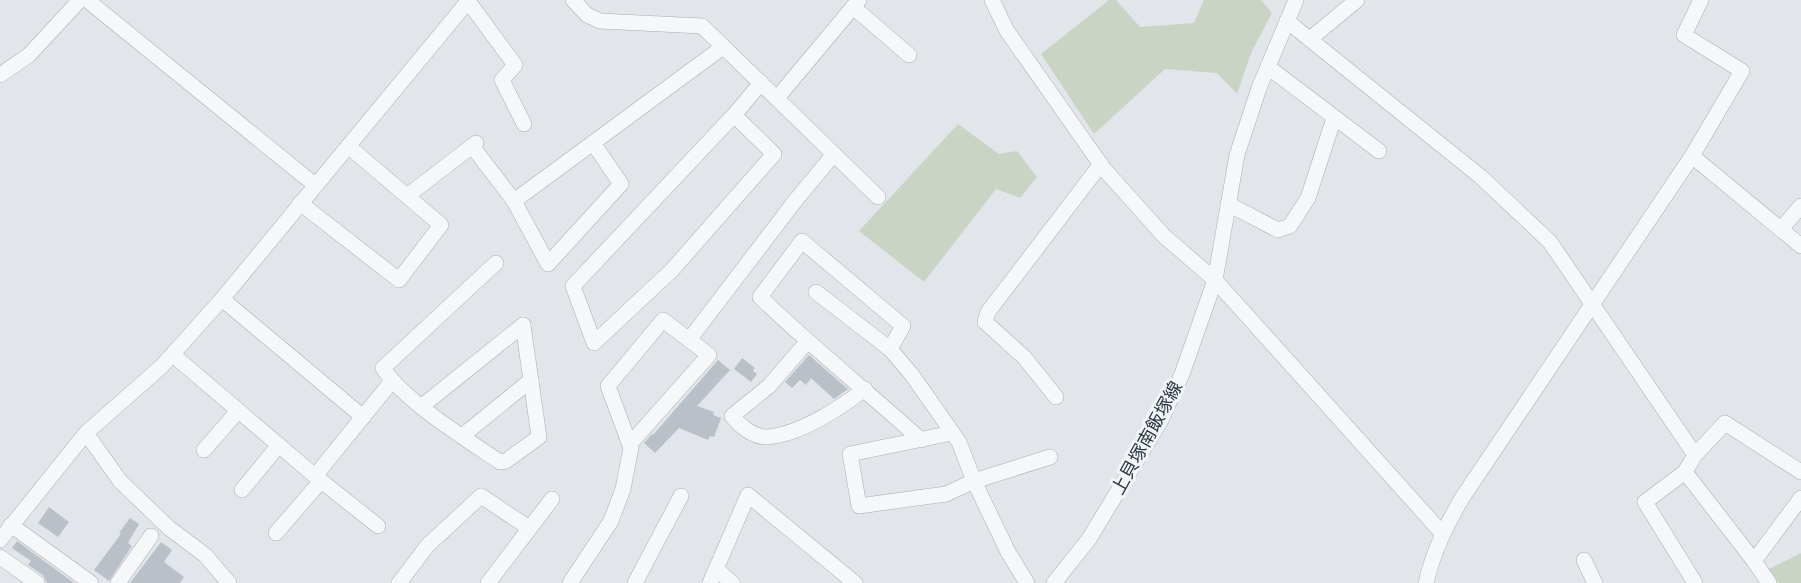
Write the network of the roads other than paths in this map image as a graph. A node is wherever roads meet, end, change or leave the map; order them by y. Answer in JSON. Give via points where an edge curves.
{"nodes":[{"id":1,"x":80,"y":0,"type":"edge"},
{"id":2,"x":87,"y":0,"type":"edge"},
{"id":3,"x":573,"y":0,"type":"edge"},
{"id":4,"x":992,"y":0,"type":"edge"},
{"id":5,"x":1296,"y":0,"type":"edge"},
{"id":6,"x":1357,"y":0,"type":"edge"},
{"id":7,"x":1701,"y":0,"type":"edge"},
{"id":8,"x":469,"y":1,"type":"edge"},
{"id":9,"x":856,"y":3,"type":"edge"},
{"id":10,"x":1287,"y":21,"type":"junction"},
{"id":11,"x":1310,"y":39,"type":"junction"},
{"id":12,"x":723,"y":47,"type":"junction"},
{"id":13,"x":909,"y":55,"type":"dead end"},
{"id":14,"x":1268,"y":67,"type":"junction"},
{"id":15,"x":0,"y":75,"type":"edge"},
{"id":16,"x":761,"y":83,"type":"junction"},
{"id":17,"x":777,"y":98,"type":"junction"},
{"id":18,"x":734,"y":115,"type":"junction"},
{"id":19,"x":1334,"y":118,"type":"junction"},
{"id":20,"x":524,"y":124,"type":"dead end"},
{"id":21,"x":593,"y":143,"type":"junction"},
{"id":22,"x":348,"y":146,"type":"junction"},
{"id":23,"x":1379,"y":151,"type":"dead end"},
{"id":24,"x":834,"y":154,"type":"junction"},
{"id":25,"x":1692,"y":156,"type":"junction"},
{"id":26,"x":1101,"y":164,"type":"junction"},
{"id":27,"x":315,"y":185,"type":"junction"},
{"id":28,"x":407,"y":196,"type":"junction"},
{"id":29,"x":878,"y":196,"type":"dead end"},
{"id":30,"x":514,"y":201,"type":"junction"},
{"id":31,"x":300,"y":203,"type":"junction"},
{"id":32,"x":1228,"y":204,"type":"junction"},
{"id":33,"x":1801,"y":206,"type":"edge"},
{"id":34,"x":1781,"y":229,"type":"junction"},
{"id":35,"x":1801,"y":246,"type":"edge"},
{"id":36,"x":496,"y":263,"type":"dead end"},
{"id":37,"x":1215,"y":280,"type":"junction"},
{"id":38,"x":816,"y":292,"type":"dead end"},
{"id":39,"x":222,"y":299,"type":"junction"},
{"id":40,"x":1593,"y":305,"type":"junction"},
{"id":41,"x":689,"y":340,"type":"junction"},
{"id":42,"x":807,"y":342,"type":"junction"},
{"id":43,"x":890,"y":349,"type":"junction"},
{"id":44,"x":173,"y":354,"type":"junction"},
{"id":45,"x":531,"y":380,"type":"junction"},
{"id":46,"x":392,"y":381,"type":"junction"},
{"id":47,"x":865,"y":389,"type":"junction"},
{"id":48,"x":1056,"y":397,"type":"dead end"},
{"id":49,"x":422,"y":406,"type":"junction"},
{"id":50,"x":238,"y":411,"type":"junction"},
{"id":51,"x":363,"y":417,"type":"junction"},
{"id":52,"x":86,"y":433,"type":"junction"},
{"id":53,"x":952,"y":433,"type":"junction"},
{"id":54,"x":462,"y":436,"type":"junction"},
{"id":55,"x":921,"y":440,"type":"junction"},
{"id":56,"x":630,"y":444,"type":"junction"},
{"id":57,"x":279,"y":445,"type":"junction"},
{"id":58,"x":204,"y":450,"type":"dead end"},
{"id":59,"x":1695,"y":455,"type":"junction"},
{"id":60,"x":1050,"y":457,"type":"dead end"},
{"id":61,"x":1684,"y":472,"type":"junction"},
{"id":62,"x":1801,"y":472,"type":"edge"},
{"id":63,"x":318,"y":479,"type":"junction"},
{"id":64,"x":974,"y":481,"type":"junction"},
{"id":65,"x":242,"y":490,"type":"dead end"},
{"id":66,"x":681,"y":496,"type":"dead end"},
{"id":67,"x":1801,"y":498,"type":"edge"},
{"id":68,"x":552,"y":499,"type":"dead end"},
{"id":69,"x":11,"y":525,"type":"junction"},
{"id":70,"x":378,"y":526,"type":"dead end"},
{"id":71,"x":529,"y":528,"type":"junction"},
{"id":72,"x":276,"y":533,"type":"dead end"},
{"id":73,"x":1442,"y":533,"type":"junction"},
{"id":74,"x":151,"y":536,"type":"dead end"},
{"id":75,"x":0,"y":540,"type":"edge"},
{"id":76,"x":0,"y":558,"type":"edge"},
{"id":77,"x":1584,"y":560,"type":"dead end"},
{"id":78,"x":1754,"y":561,"type":"junction"},
{"id":79,"x":713,"y":576,"type":"edge"},
{"id":80,"x":37,"y":583,"type":"edge"},
{"id":81,"x":91,"y":583,"type":"edge"},
{"id":82,"x":118,"y":583,"type":"edge"},
{"id":83,"x":229,"y":583,"type":"edge"},
{"id":84,"x":399,"y":583,"type":"edge"},
{"id":85,"x":488,"y":583,"type":"edge"},
{"id":86,"x":570,"y":583,"type":"edge"},
{"id":87,"x":635,"y":583,"type":"edge"},
{"id":88,"x":732,"y":583,"type":"edge"},
{"id":89,"x":855,"y":583,"type":"edge"},
{"id":90,"x":1027,"y":583,"type":"edge"},
{"id":91,"x":1054,"y":583,"type":"edge"},
{"id":92,"x":1426,"y":583,"type":"edge"},
{"id":93,"x":1595,"y":583,"type":"edge"},
{"id":94,"x":1695,"y":583,"type":"edge"},
{"id":95,"x":1769,"y":583,"type":"edge"}],
"edges":[{"from":1,"to":15,"type":"street","via":[[29,55]]},
{"from":2,"to":27,"type":"street"},
{"from":3,"to":12,"type":"street","via":[[587,15],[600,21],[702,26]]},
{"from":4,"to":26,"type":"street","via":[[1007,31]]},
{"from":5,"to":10,"type":"street","name":"上貝塚南飯塚線"},
{"from":6,"to":11,"type":"street"},
{"from":7,"to":25,"type":"street","via":[[1684,35],[1742,71]]},
{"from":8,"to":20,"type":"street","via":[[515,65],[502,80]]},
{"from":8,"to":22,"type":"street"},
{"from":9,"to":13,"type":"street"},
{"from":9,"to":17,"type":"street"},
{"from":10,"to":11,"type":"street"},
{"from":10,"to":14,"type":"street","name":"上貝塚南飯塚線"},
{"from":11,"to":40,"type":"street","via":[[1481,177],[1550,242]]},
{"from":12,"to":16,"type":"street"},
{"from":12,"to":21,"type":"street"},
{"from":14,"to":19,"type":"street"},
{"from":14,"to":32,"type":"street","name":"上貝塚南飯塚線","via":[[1237,155]]},
{"from":16,"to":17,"type":"street"},
{"from":16,"to":18,"type":"street"},
{"from":17,"to":24,"type":"street"},
{"from":18,"to":18,"type":"street","via":[[774,154],[672,270],[594,343],[573,286]]},
{"from":19,"to":23,"type":"street"},
{"from":19,"to":32,"type":"street","via":[[1308,198],[1290,226],[1278,230]]},
{"from":21,"to":30,"type":"street"},
{"from":21,"to":30,"type":"street","via":[[621,184],[548,264]]},
{"from":22,"to":27,"type":"street"},
{"from":22,"to":28,"type":"street"},
{"from":24,"to":29,"type":"street"},
{"from":24,"to":41,"type":"street"},
{"from":25,"to":34,"type":"street"},
{"from":25,"to":40,"type":"street"},
{"from":26,"to":37,"type":"street","via":[[1164,236]]},
{"from":26,"to":48,"type":"street","via":[[988,312],[985,322],[1024,357]]},
{"from":27,"to":31,"type":"street"},
{"from":28,"to":30,"type":"street","via":[[474,145]]},
{"from":28,"to":31,"type":"street","via":[[441,225],[399,280]]},
{"from":31,"to":39,"type":"street"},
{"from":32,"to":37,"type":"street","name":"上貝塚南飯塚線"},
{"from":33,"to":34,"type":"street"},
{"from":34,"to":35,"type":"street"},
{"from":36,"to":46,"type":"street","via":[[383,368]]},
{"from":37,"to":73,"type":"street"},
{"from":37,"to":91,"type":"street","name":"上貝塚南飯塚線","via":[[1182,374],[1161,420],[1089,539]]},
{"from":38,"to":43,"type":"street"},
{"from":39,"to":44,"type":"street"},
{"from":39,"to":51,"type":"street"},
{"from":40,"to":59,"type":"street"},
{"from":40,"to":73,"type":"street"},
{"from":41,"to":56,"type":"street","via":[[709,355]]},
{"from":41,"to":56,"type":"street","via":[[663,320],[608,386]]},
{"from":42,"to":43,"type":"street","via":[[760,297],[802,241],[903,326]]},
{"from":42,"to":47,"type":"street"},
{"from":42,"to":47,"type":"street","via":[[769,386],[732,416],[742,428],[766,437],[795,430],[843,406]]},
{"from":43,"to":53,"type":"street"},
{"from":44,"to":50,"type":"street"},
{"from":44,"to":52,"type":"street"},
{"from":45,"to":49,"type":"street","via":[[523,325]]},
{"from":45,"to":54,"type":"street"},
{"from":45,"to":54,"type":"street","via":[[539,436],[500,462]]},
{"from":46,"to":49,"type":"street"},
{"from":46,"to":51,"type":"street"},
{"from":47,"to":55,"type":"street"},
{"from":49,"to":54,"type":"street"},
{"from":50,"to":57,"type":"street"},
{"from":50,"to":58,"type":"street"},
{"from":51,"to":63,"type":"street"},
{"from":52,"to":69,"type":"street"},
{"from":52,"to":83,"type":"street","via":[[120,481],[169,528],[205,555]]},
{"from":53,"to":55,"type":"street"},
{"from":53,"to":64,"type":"street"},
{"from":55,"to":64,"type":"street","via":[[850,454],[859,506],[946,494]]},
{"from":56,"to":86,"type":"street","via":[[622,489],[611,521]]},
{"from":57,"to":63,"type":"street"},
{"from":57,"to":65,"type":"street"},
{"from":59,"to":61,"type":"street"},
{"from":59,"to":62,"type":"street","via":[[1725,423]]},
{"from":60,"to":64,"type":"street"},
{"from":61,"to":78,"type":"street"},
{"from":61,"to":94,"type":"street","via":[[1645,502]]},
{"from":63,"to":70,"type":"street"},
{"from":63,"to":72,"type":"street"},
{"from":64,"to":90,"type":"street"},
{"from":66,"to":87,"type":"street"},
{"from":67,"to":78,"type":"street"},
{"from":68,"to":71,"type":"street"},
{"from":69,"to":75,"type":"street"},
{"from":69,"to":81,"type":"street"},
{"from":71,"to":84,"type":"street","via":[[482,496],[428,546]]},
{"from":71,"to":85,"type":"street"},
{"from":73,"to":92,"type":"street"},
{"from":74,"to":82,"type":"street"},
{"from":76,"to":80,"type":"street"},
{"from":77,"to":93,"type":"street"},
{"from":78,"to":95,"type":"street"},
{"from":79,"to":88,"type":"street"},
{"from":79,"to":89,"type":"street","via":[[748,495]]}]}
